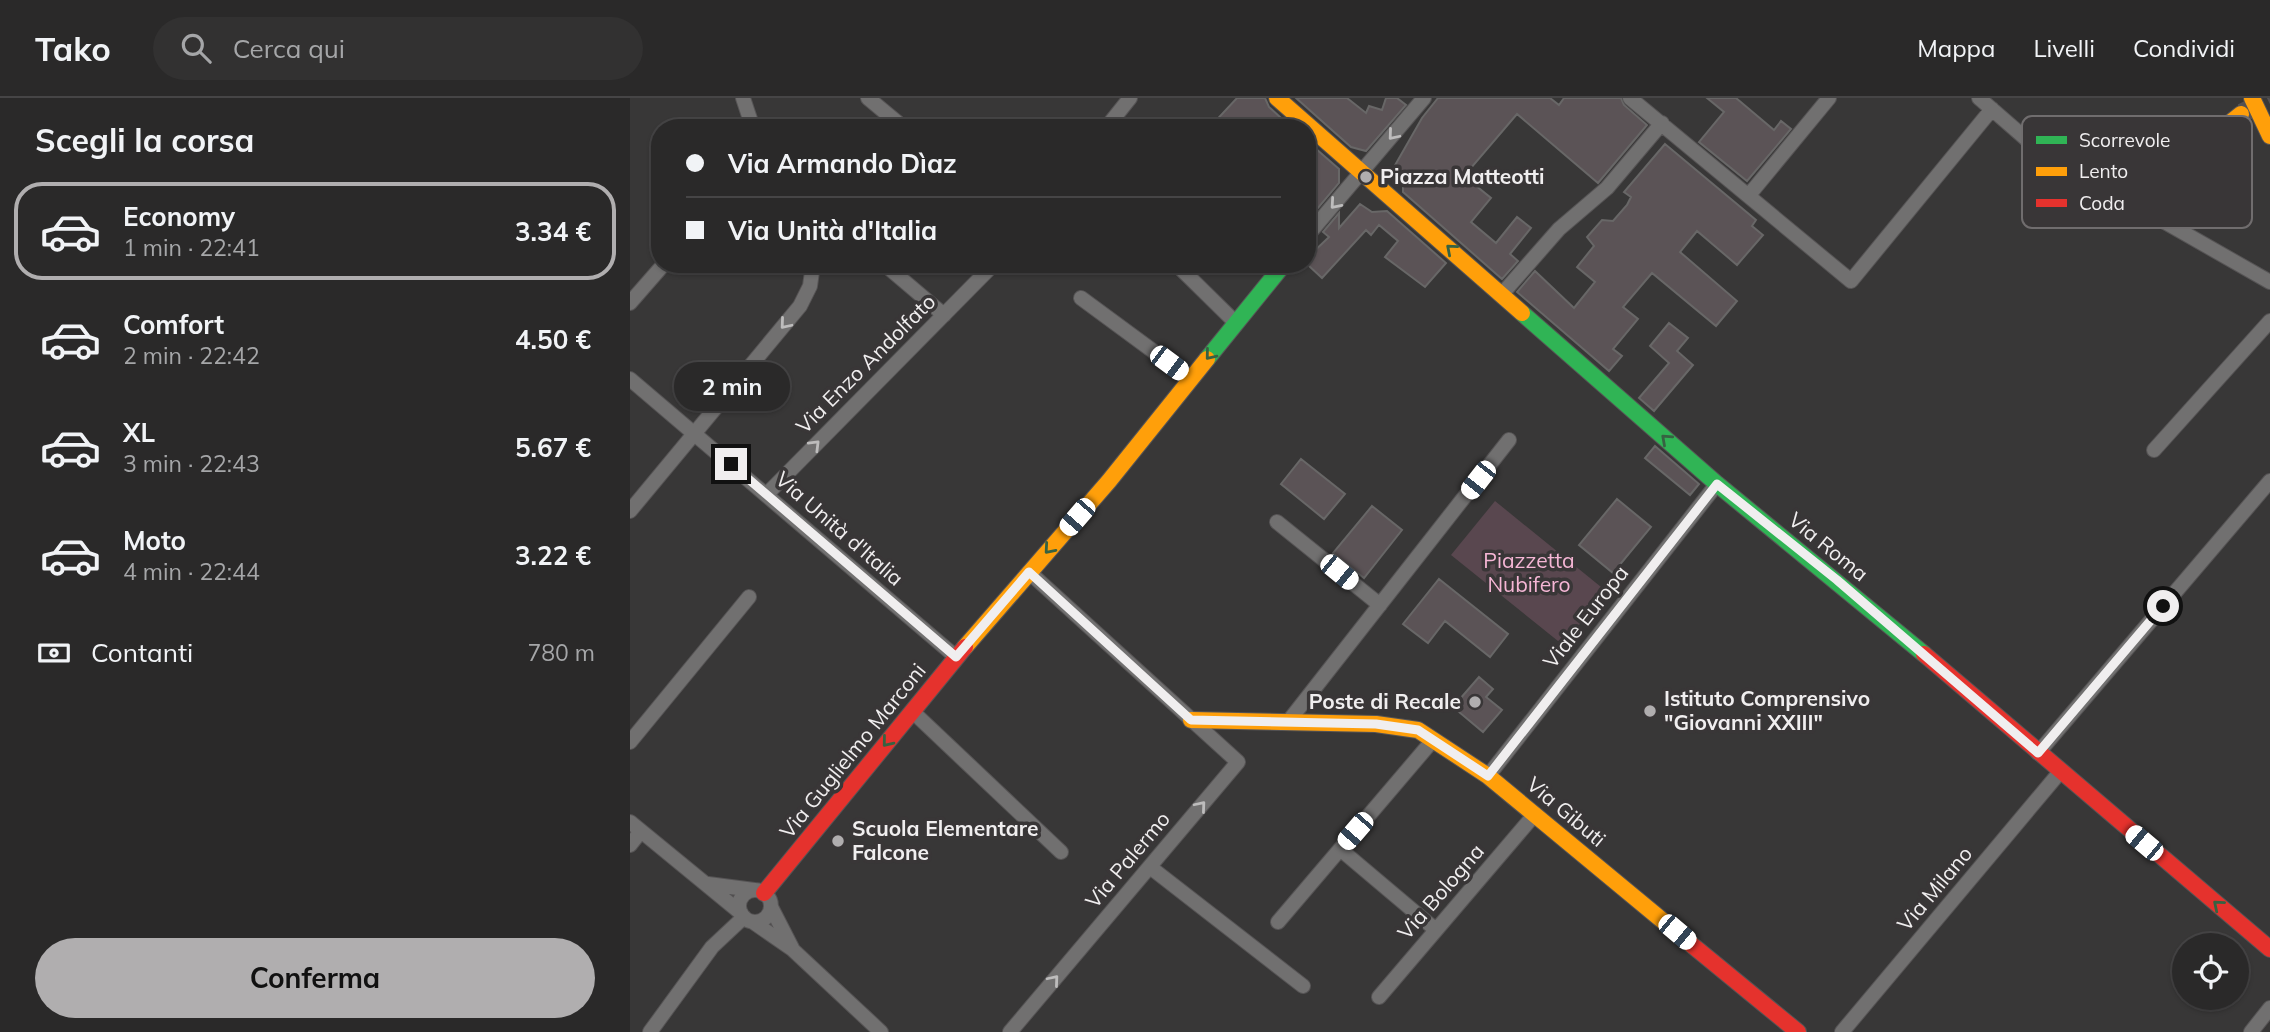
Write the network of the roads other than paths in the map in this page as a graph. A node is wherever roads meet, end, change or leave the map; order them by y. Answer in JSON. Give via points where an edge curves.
{"nodes":[{"id":1,"x":743,"y":98,"type":"edge"},
{"id":2,"x":868,"y":98,"type":"edge"},
{"id":3,"x":1130,"y":98,"type":"edge"},
{"id":4,"x":1277,"y":98,"type":"edge"},
{"id":5,"x":1424,"y":98,"type":"edge"},
{"id":6,"x":1630,"y":98,"type":"edge"},
{"id":7,"x":1829,"y":98,"type":"edge"},
{"id":8,"x":1979,"y":98,"type":"edge"},
{"id":9,"x":2252,"y":98,"type":"edge"},
{"id":10,"x":1992,"y":109,"type":"junction"},
{"id":11,"x":2241,"y":114,"type":"tunnel mouth"},
{"id":12,"x":2237,"y":116,"type":"edge"},
{"id":13,"x":751,"y":119,"type":"edge"},
{"id":14,"x":893,"y":119,"type":"edge"},
{"id":15,"x":1113,"y":119,"type":"edge"},
{"id":16,"x":1301,"y":119,"type":"edge"},
{"id":17,"x":1662,"y":123,"type":"junction"},
{"id":18,"x":1316,"y":132,"type":"edge"},
{"id":19,"x":2022,"y":134,"type":"edge"},
{"id":20,"x":2270,"y":136,"type":"edge"},
{"id":21,"x":1362,"y":173,"type":"junction"},
{"id":22,"x":1749,"y":195,"type":"junction"},
{"id":23,"x":1316,"y":226,"type":"edge"},
{"id":24,"x":2175,"y":228,"type":"edge"},
{"id":25,"x":656,"y":273,"type":"edge"},
{"id":26,"x":812,"y":273,"type":"edge"},
{"id":27,"x":895,"y":273,"type":"edge"},
{"id":28,"x":985,"y":273,"type":"edge"},
{"id":29,"x":1185,"y":273,"type":"edge"},
{"id":30,"x":1277,"y":273,"type":"edge"},
{"id":31,"x":2270,"y":282,"type":"edge"},
{"id":32,"x":1502,"y":294,"type":"junction"},
{"id":33,"x":1081,"y":298,"type":"dead end"},
{"id":34,"x":630,"y":303,"type":"edge"},
{"id":35,"x":944,"y":315,"type":"junction"},
{"id":36,"x":2270,"y":321,"type":"edge"},
{"id":37,"x":1236,"y":323,"type":"junction"},
{"id":38,"x":630,"y":379,"type":"edge"},
{"id":39,"x":1191,"y":379,"type":"junction"},
{"id":40,"x":694,"y":434,"type":"junction"},
{"id":41,"x":1509,"y":440,"type":"dead end"},
{"id":42,"x":2154,"y":450,"type":"dead end"},
{"id":43,"x":2270,"y":481,"type":"edge"},
{"id":44,"x":1717,"y":484,"type":"junction"},
{"id":45,"x":767,"y":494,"type":"junction"},
{"id":46,"x":630,"y":511,"type":"edge"},
{"id":47,"x":1277,"y":522,"type":"dead end"},
{"id":48,"x":1029,"y":572,"type":"junction"},
{"id":49,"x":749,"y":597,"type":"dead end"},
{"id":50,"x":1380,"y":605,"type":"junction"},
{"id":51,"x":956,"y":657,"type":"junction"},
{"id":52,"x":912,"y":711,"type":"junction"},
{"id":53,"x":1191,"y":720,"type":"junction"},
{"id":54,"x":1288,"y":722,"type":"junction"},
{"id":55,"x":1433,"y":740,"type":"junction"},
{"id":56,"x":630,"y":742,"type":"edge"},
{"id":57,"x":2038,"y":753,"type":"junction"},
{"id":58,"x":2060,"y":772,"type":"junction"},
{"id":59,"x":1488,"y":776,"type":"junction"},
{"id":60,"x":1535,"y":814,"type":"junction"},
{"id":61,"x":636,"y":826,"type":"edge"},
{"id":62,"x":630,"y":845,"type":"edge"},
{"id":63,"x":1340,"y":849,"type":"junction"},
{"id":64,"x":1060,"y":852,"type":"dead end"},
{"id":65,"x":1150,"y":867,"type":"junction"},
{"id":66,"x":708,"y":884,"type":"junction"},
{"id":67,"x":763,"y":897,"type":"junction"},
{"id":68,"x":746,"y":918,"type":"junction"},
{"id":69,"x":1279,"y":922,"type":"dead end"},
{"id":70,"x":1436,"y":930,"type":"junction"},
{"id":71,"x":792,"y":949,"type":"junction"},
{"id":72,"x":2270,"y":949,"type":"edge"},
{"id":73,"x":1303,"y":986,"type":"dead end"},
{"id":74,"x":1379,"y":997,"type":"dead end"},
{"id":75,"x":2270,"y":1008,"type":"edge"},
{"id":76,"x":650,"y":1032,"type":"edge"},
{"id":77,"x":881,"y":1032,"type":"edge"},
{"id":78,"x":1010,"y":1032,"type":"edge"},
{"id":79,"x":1798,"y":1032,"type":"edge"},
{"id":80,"x":1843,"y":1032,"type":"edge"},
{"id":81,"x":2251,"y":1032,"type":"edge"}],
"edges":[{"from":1,"to":13,"type":"street"},
{"from":2,"to":14,"type":"street"},
{"from":3,"to":15,"type":"street"},
{"from":4,"to":16,"type":"street","name":"Via Roma"},
{"from":5,"to":21,"type":"street","one_way":true},
{"from":6,"to":17,"type":"street"},
{"from":7,"to":22,"type":"street"},
{"from":8,"to":10,"type":"street"},
{"from":9,"to":20,"type":"street"},
{"from":10,"to":19,"type":"street"},
{"from":10,"to":22,"type":"street","via":[[1851,281]]},
{"from":11,"to":12,"type":"street"},
{"from":17,"to":22,"type":"street"},
{"from":17,"to":32,"type":"street","via":[[1608,188],[1559,229]]},
{"from":18,"to":21,"type":"street","name":"Via Roma"},
{"from":21,"to":23,"type":"street","one_way":true},
{"from":32,"to":21,"type":"street","name":"Via Roma","one_way":true},
{"from":24,"to":31,"type":"street"},
{"from":25,"to":34,"type":"street"},
{"from":26,"to":40,"type":"street","one_way":true,"via":[[800,306]]},
{"from":27,"to":35,"type":"street"},
{"from":28,"to":35,"type":"street","name":"Via Enzo Andolfato"},
{"from":29,"to":37,"type":"street"},
{"from":30,"to":37,"type":"street","name":"Via Guglielmo Marconi"},
{"from":44,"to":32,"type":"street","name":"Via Roma","one_way":true},
{"from":33,"to":39,"type":"street"},
{"from":45,"to":35,"type":"street","name":"Via Enzo Andolfato","one_way":true},
{"from":36,"to":42,"type":"street"},
{"from":37,"to":39,"type":"street","name":"Via Guglielmo Marconi","one_way":true},
{"from":38,"to":40,"type":"street","name":"Via Unità d'Italia"},
{"from":39,"to":48,"type":"street","name":"Via Guglielmo Marconi","one_way":true},
{"from":40,"to":45,"type":"street","name":"Via Unità d'Italia"},
{"from":40,"to":46,"type":"street"},
{"from":41,"to":50,"type":"street"},
{"from":43,"to":57,"type":"street"},
{"from":44,"to":57,"type":"street","name":"Via Roma"},
{"from":44,"to":59,"type":"street","name":"Viale Europa"},
{"from":45,"to":51,"type":"street","name":"Via Unità d'Italia"},
{"from":47,"to":50,"type":"street"},
{"from":48,"to":51,"type":"street","name":"Via Guglielmo Marconi"},
{"from":48,"to":53,"type":"street"},
{"from":49,"to":56,"type":"street"},
{"from":50,"to":54,"type":"street"},
{"from":51,"to":52,"type":"street","name":"Via Guglielmo Marconi"},
{"from":52,"to":64,"type":"street"},
{"from":52,"to":67,"type":"street","name":"Via Guglielmo Marconi","one_way":true},
{"from":53,"to":54,"type":"street","name":"Via Gibuti"},
{"from":65,"to":53,"type":"street","name":"Via Palermo","one_way":true,"via":[[1238,762]]},
{"from":54,"to":55,"type":"street","name":"Via Gibuti","via":[[1376,724],[1418,730]]},
{"from":55,"to":59,"type":"street","name":"Via Gibuti"},
{"from":55,"to":63,"type":"street"},
{"from":57,"to":58,"type":"street","name":"Via Roma"},
{"from":72,"to":58,"type":"street","name":"Via Roma","one_way":true},
{"from":58,"to":80,"type":"street","name":"Via Milano"},
{"from":59,"to":60,"type":"street","name":"Via Gibuti"},
{"from":60,"to":70,"type":"street","name":"Via Bologna"},
{"from":60,"to":79,"type":"street","name":"Via Gibuti"},
{"from":61,"to":62,"type":"street"},
{"from":61,"to":66,"type":"street"},
{"from":63,"to":69,"type":"street"},
{"from":63,"to":70,"type":"street"},
{"from":65,"to":73,"type":"street"},
{"from":78,"to":65,"type":"street","name":"Via Palermo","one_way":true},
{"from":66,"to":67,"type":"street"},
{"from":66,"to":68,"type":"street"},
{"from":67,"to":68,"type":"street","via":[[766,917]]},
{"from":67,"to":68,"type":"street","via":[[741,899]]},
{"from":67,"to":71,"type":"street"},
{"from":68,"to":71,"type":"street"},
{"from":68,"to":76,"type":"street","via":[[712,947]]},
{"from":70,"to":74,"type":"street","name":"Via Bologna"},
{"from":71,"to":77,"type":"street"},
{"from":75,"to":81,"type":"street"}]}
